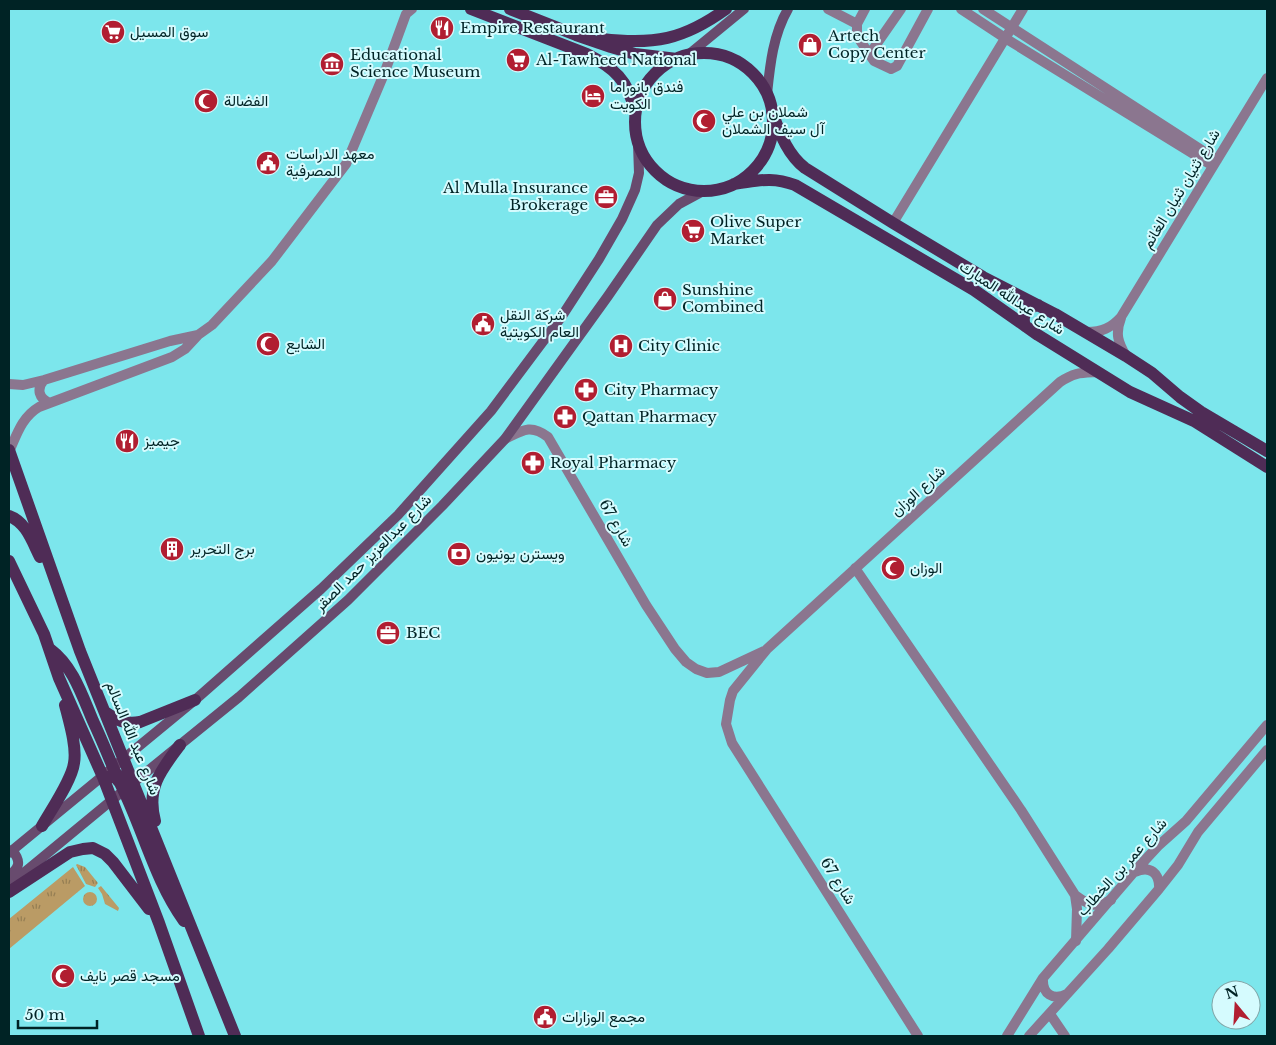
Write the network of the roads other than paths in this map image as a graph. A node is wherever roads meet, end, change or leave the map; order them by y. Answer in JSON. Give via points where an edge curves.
{"nodes":[{"id":1,"x":470,"y":9,"type":"edge"},
{"id":2,"x":510,"y":9,"type":"edge"},
{"id":3,"x":726,"y":9,"type":"edge"},
{"id":4,"x":744,"y":9,"type":"edge"},
{"id":5,"x":788,"y":9,"type":"edge"},
{"id":6,"x":828,"y":9,"type":"edge"},
{"id":7,"x":865,"y":9,"type":"edge"},
{"id":8,"x":901,"y":9,"type":"edge"},
{"id":9,"x":928,"y":9,"type":"edge"},
{"id":10,"x":961,"y":9,"type":"edge"},
{"id":11,"x":983,"y":9,"type":"edge"},
{"id":12,"x":1022,"y":9,"type":"edge"},
{"id":13,"x":408,"y":11,"type":"edge"},
{"id":14,"x":857,"y":24,"type":"junction"},
{"id":15,"x":1011,"y":27,"type":"junction"},
{"id":16,"x":576,"y":35,"type":"junction"},
{"id":17,"x":1005,"y":38,"type":"junction"},
{"id":18,"x":869,"y":55,"type":"junction"},
{"id":19,"x":682,"y":57,"type":"junction"},
{"id":20,"x":1267,"y":78,"type":"edge"},
{"id":21,"x":767,"y":94,"type":"junction"},
{"id":22,"x":772,"y":112,"type":"junction"},
{"id":23,"x":635,"y":113,"type":"junction"},
{"id":24,"x":638,"y":144,"type":"junction"},
{"id":25,"x":1215,"y":163,"type":"junction"},
{"id":26,"x":734,"y":184,"type":"junction"},
{"id":27,"x":703,"y":191,"type":"junction"},
{"id":28,"x":893,"y":223,"type":"junction"},
{"id":29,"x":1038,"y":305,"type":"junction"},
{"id":30,"x":1121,"y":317,"type":"junction"},
{"id":31,"x":1025,"y":326,"type":"junction"},
{"id":32,"x":1087,"y":332,"type":"junction"},
{"id":33,"x":198,"y":335,"type":"junction"},
{"id":34,"x":1126,"y":356,"type":"junction"},
{"id":35,"x":1098,"y":372,"type":"junction"},
{"id":36,"x":1152,"y":373,"type":"junction"},
{"id":37,"x":44,"y":380,"type":"junction"},
{"id":38,"x":9,"y":384,"type":"edge"},
{"id":39,"x":1138,"y":396,"type":"junction"},
{"id":40,"x":50,"y":403,"type":"junction"},
{"id":41,"x":505,"y":439,"type":"junction"},
{"id":42,"x":9,"y":451,"type":"edge"},
{"id":43,"x":1267,"y":452,"type":"edge"},
{"id":44,"x":1267,"y":467,"type":"edge"},
{"id":45,"x":9,"y":516,"type":"edge"},
{"id":46,"x":9,"y":561,"type":"edge"},
{"id":47,"x":855,"y":568,"type":"junction"},
{"id":48,"x":49,"y":648,"type":"junction"},
{"id":49,"x":767,"y":649,"type":"junction"},
{"id":50,"x":80,"y":651,"type":"junction"},
{"id":51,"x":686,"y":662,"type":"joint"},
{"id":52,"x":59,"y":678,"type":"junction"},
{"id":53,"x":195,"y":700,"type":"junction"},
{"id":54,"x":105,"y":712,"type":"junction"},
{"id":55,"x":1267,"y":725,"type":"edge"},
{"id":56,"x":732,"y":743,"type":"joint"},
{"id":57,"x":180,"y":745,"type":"junction"},
{"id":58,"x":1266,"y":752,"type":"edge"},
{"id":59,"x":124,"y":759,"type":"junction"},
{"id":60,"x":114,"y":768,"type":"junction"},
{"id":61,"x":103,"y":777,"type":"junction"},
{"id":62,"x":129,"y":786,"type":"junction"},
{"id":63,"x":112,"y":800,"type":"junction"},
{"id":64,"x":42,"y":826,"type":"junction"},
{"id":65,"x":11,"y":852,"type":"edge"},
{"id":66,"x":168,"y":870,"type":"junction"},
{"id":67,"x":1134,"y":872,"type":"junction"},
{"id":68,"x":9,"y":876,"type":"edge"},
{"id":69,"x":9,"y":885,"type":"edge"},
{"id":70,"x":1158,"y":889,"type":"junction"},
{"id":71,"x":9,"y":892,"type":"edge"},
{"id":72,"x":1075,"y":895,"type":"junction"},
{"id":73,"x":1111,"y":900,"type":"junction"},
{"id":74,"x":159,"y":923,"type":"junction"},
{"id":75,"x":194,"y":933,"type":"junction"},
{"id":76,"x":1076,"y":941,"type":"junction"},
{"id":77,"x":1043,"y":978,"type":"junction"},
{"id":78,"x":1067,"y":994,"type":"junction"},
{"id":79,"x":1050,"y":1014,"type":"junction"},
{"id":80,"x":200,"y":1036,"type":"edge"},
{"id":81,"x":235,"y":1036,"type":"edge"},
{"id":82,"x":918,"y":1036,"type":"edge"},
{"id":83,"x":1007,"y":1036,"type":"edge"},
{"id":84,"x":1029,"y":1036,"type":"edge"},
{"id":85,"x":1065,"y":1036,"type":"edge"}],
"edges":[{"from":1,"to":23,"type":"main road","via":[[603,63],[625,84]]},
{"from":2,"to":16,"type":"main road"},
{"from":3,"to":16,"type":"main road","via":[[693,30],[667,38],[637,41]]},
{"from":4,"to":19,"type":"main road"},
{"from":5,"to":21,"type":"main road","via":[[770,63]]},
{"from":6,"to":14,"type":"street"},
{"from":7,"to":14,"type":"street"},
{"from":8,"to":18,"type":"street"},
{"from":9,"to":18,"type":"street","via":[[895,68],[890,69],[874,61]]},
{"from":10,"to":17,"type":"street"},
{"from":11,"to":15,"type":"street"},
{"from":12,"to":15,"type":"street"},
{"from":13,"to":33,"type":"street","via":[[346,164],[272,261],[212,325]]},
{"from":14,"to":18,"type":"street","via":[[857,36]]},
{"from":15,"to":17,"type":"street"},
{"from":15,"to":25,"type":"street"},
{"from":16,"to":19,"type":"main road","via":[[635,54]]},
{"from":17,"to":25,"type":"street"},
{"from":17,"to":28,"type":"street"},
{"from":19,"to":21,"type":"main road","via":[[716,54],[736,61],[756,77]]},
{"from":19,"to":23,"type":"main road","via":[[651,77]]},
{"from":20,"to":25,"type":"street","name":"شارع ثنيان ثنيان الغانم"},
{"from":21,"to":22,"type":"main road"},
{"from":22,"to":26,"type":"main road","via":[[770,144],[763,158]]},
{"from":22,"to":28,"type":"main road","name":"شارع عبدالله المبارك","via":[[785,145],[798,162]]},
{"from":23,"to":24,"type":"main road"},
{"from":24,"to":27,"type":"main road","via":[[652,168],[667,181],[682,188]]},
{"from":24,"to":53,"type":"main road","name":"شارع عبدالعزيز حمد الصقر","via":[[635,190],[622,219],[562,316],[491,412],[398,515],[321,589]]},
{"from":25,"to":30,"type":"street","name":"شارع ثنيان ثنيان الغانم"},
{"from":26,"to":27,"type":"main road"},
{"from":26,"to":31,"type":"main road","name":"شارع عبدالله المبارك","via":[[768,179],[795,185],[974,290]]},
{"from":27,"to":41,"type":"main road","name":"شارع عبدالعزيز حمد الصقر","via":[[679,204],[657,225]]},
{"from":28,"to":29,"type":"main road","name":"شارع عبدالله المبارك","via":[[983,277]]},
{"from":29,"to":31,"type":"main road","via":[[1026,312]]},
{"from":29,"to":32,"type":"main road","name":"شارع عبدالله المبارك"},
{"from":30,"to":32,"type":"street","via":[[1106,329]]},
{"from":30,"to":34,"type":"street","via":[[1118,336]]},
{"from":31,"to":35,"type":"main road","name":"شارع عبدالله المبارك"},
{"from":32,"to":34,"type":"main road","name":"شارع عبدالله المبارك"},
{"from":33,"to":37,"type":"street"},
{"from":33,"to":40,"type":"street","via":[[172,357]]},
{"from":34,"to":36,"type":"main road","name":"شارع عبدالله المبارك"},
{"from":35,"to":39,"type":"main road","name":"شارع عبدالله المبارك"},
{"from":35,"to":47,"type":"street","name":"شارع الوزان","via":[[1071,375],[1060,382]]},
{"from":36,"to":39,"type":"main road","via":[[1153,387],[1147,394]]},
{"from":36,"to":43,"type":"main road","name":"شارع عبدالله المبارك","via":[[1201,412]]},
{"from":37,"to":38,"type":"street","via":[[23,385]]},
{"from":37,"to":40,"type":"street","via":[[39,392]]},
{"from":39,"to":44,"type":"main road","name":"شارع عبدالله المبارك","via":[[1194,421]]},
{"from":40,"to":42,"type":"street","via":[[30,412]]},
{"from":41,"to":51,"type":"street","name":"شارع 67","via":[[529,430],[540,430],[548,437],[646,605]]},
{"from":41,"to":57,"type":"main road","name":"شارع عبدالعزيز حمد الصقر","via":[[336,612]]},
{"from":42,"to":50,"type":"main road","name":"شارع عبد الله السالم"},
{"from":45,"to":50,"type":"main road","via":[[21,522],[29,536]]},
{"from":46,"to":48,"type":"main road"},
{"from":47,"to":49,"type":"street","name":"شارع الوزان"},
{"from":47,"to":72,"type":"street","via":[[1021,810]]},
{"from":48,"to":52,"type":"main road"},
{"from":48,"to":60,"type":"main road","via":[[58,654],[75,679]]},
{"from":49,"to":51,"type":"street","name":"شارع الوزان","via":[[719,672],[696,669]]},
{"from":49,"to":56,"type":"street","name":"شارع الوزان","via":[[733,691],[726,724]]},
{"from":50,"to":54,"type":"main road","name":"شارع عبد الله السالم"},
{"from":52,"to":61,"type":"main road"},
{"from":52,"to":64,"type":"main road","via":[[75,761],[72,773]]},
{"from":53,"to":54,"type":"main road","via":[[140,722],[122,722]]},
{"from":53,"to":59,"type":"main road","name":"شارع عبدالعزيز حمد الصقر"},
{"from":54,"to":59,"type":"main road","name":"شارع عبد الله السالم"},
{"from":55,"to":67,"type":"street","name":"شارع عمر بن الخطاب","via":[[1186,821]]},
{"from":56,"to":82,"type":"street","name":"شارع 67"},
{"from":57,"to":62,"type":"main road","name":"شارع عبدالعزيز حمد الصقر"},
{"from":57,"to":66,"type":"main road","via":[[158,777],[152,796]]},
{"from":58,"to":70,"type":"street","via":[[1198,832],[1178,866]]},
{"from":59,"to":60,"type":"main road","name":"شارع عبدالعزيز حمد الصقر"},
{"from":59,"to":62,"type":"main road","name":"شارع عبد الله السالم"},
{"from":60,"to":61,"type":"main road","name":"شارع عبدالعزيز حمد الصقر"},
{"from":60,"to":62,"type":"main road"},
{"from":61,"to":62,"type":"main road","via":[[112,776]]},
{"from":61,"to":63,"type":"main road"},
{"from":61,"to":64,"type":"main road","name":"شارع عبدالعزيز حمد الصقر"},
{"from":62,"to":63,"type":"main road","name":"شارع عبدالعزيز حمد الصقر"},
{"from":62,"to":66,"type":"main road","name":"شارع عبد الله السالم"},
{"from":62,"to":75,"type":"main road","via":[[168,896]]},
{"from":63,"to":69,"type":"main road","name":"شارع عبدالعزيز حمد الصقر"},
{"from":63,"to":74,"type":"main road"},
{"from":64,"to":65,"type":"main road","name":"شارع عبدالعزيز حمد الصقر"},
{"from":65,"to":68,"type":"main road","via":[[17,857],[18,866]]},
{"from":66,"to":75,"type":"main road","name":"شارع عبد الله السالم"},
{"from":67,"to":70,"type":"street","via":[[1147,869],[1153,872],[1157,876]]},
{"from":67,"to":73,"type":"street","name":"شارع عمر بن الخطاب"},
{"from":70,"to":78,"type":"street"},
{"from":71,"to":74,"type":"main road","via":[[70,852],[92,848],[113,862]]},
{"from":72,"to":73,"type":"street","via":[[1095,906]]},
{"from":72,"to":76,"type":"street"},
{"from":73,"to":76,"type":"street","name":"شارع عمر بن الخطاب"},
{"from":74,"to":80,"type":"main road"},
{"from":75,"to":81,"type":"main road","name":"شارع عبد الله السالم"},
{"from":76,"to":77,"type":"street","name":"شارع عمر بن الخطاب"},
{"from":77,"to":78,"type":"street","via":[[1049,995],[1061,997]]},
{"from":77,"to":83,"type":"street","name":"شارع عمر بن الخطاب"},
{"from":78,"to":79,"type":"street"},
{"from":79,"to":84,"type":"street"},
{"from":79,"to":85,"type":"street"}]}
